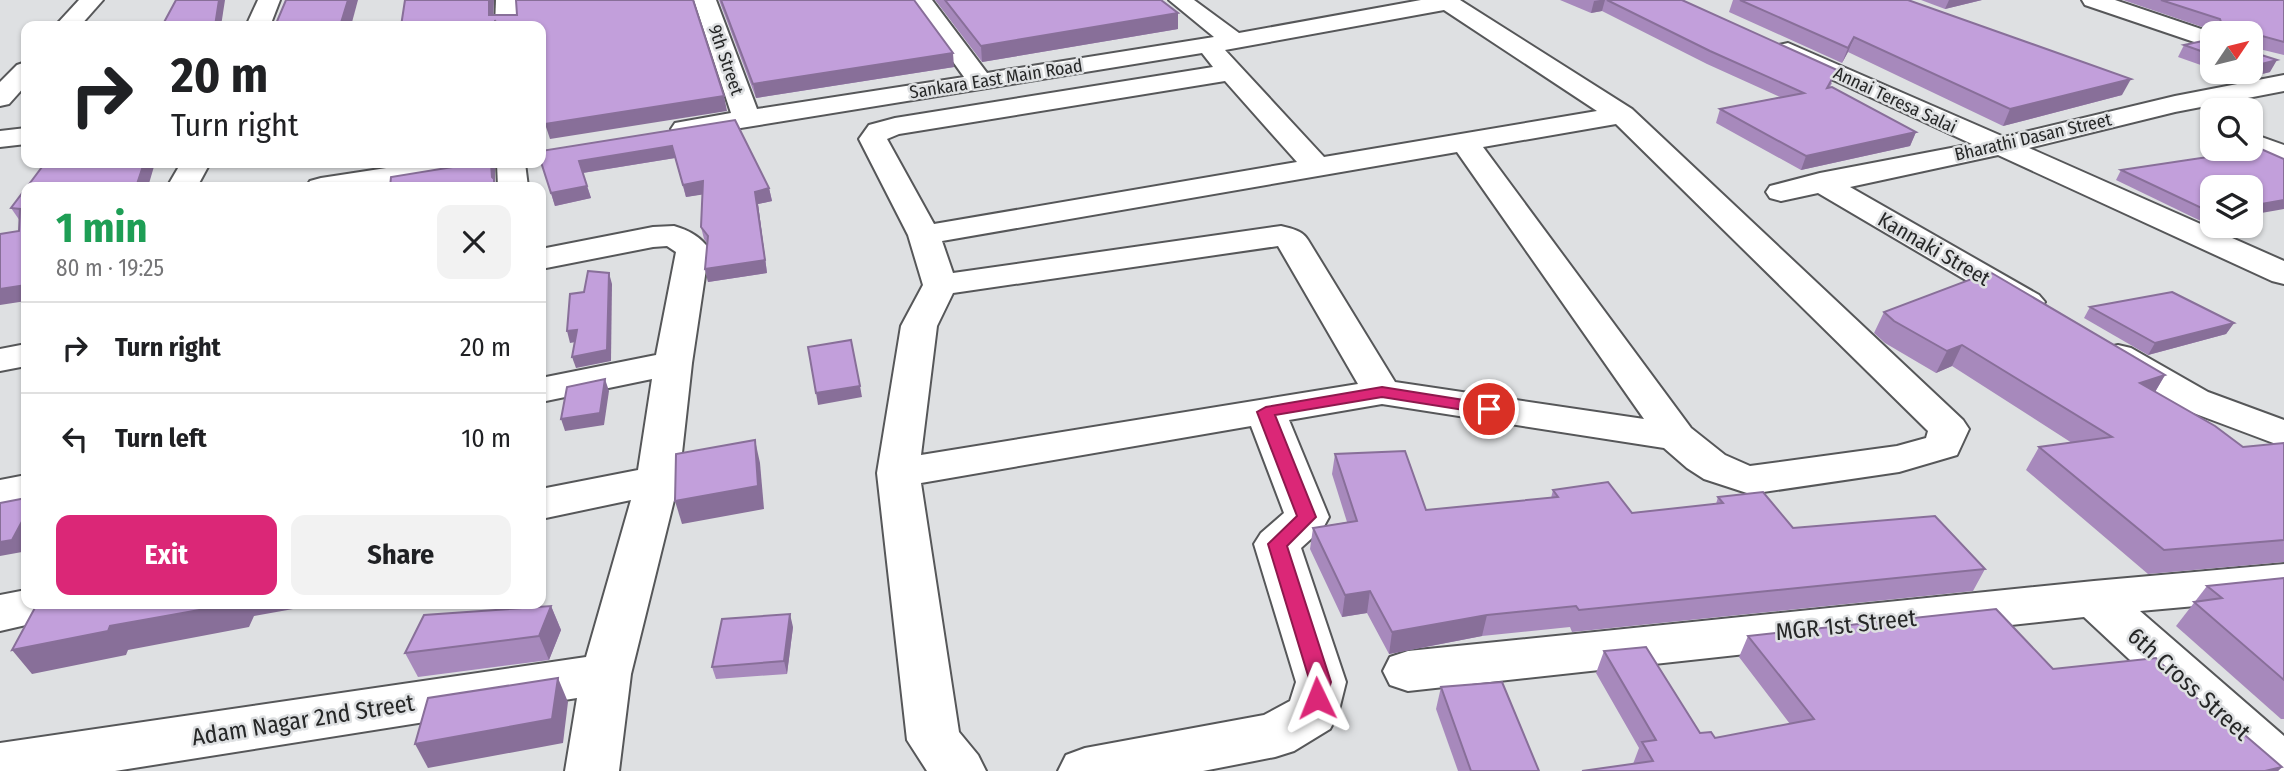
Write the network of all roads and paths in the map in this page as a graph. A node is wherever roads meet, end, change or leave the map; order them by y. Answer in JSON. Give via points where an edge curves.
{"nodes":[{"id":1,"x":92,"y":0,"type":"edge"},
{"id":2,"x":269,"y":0,"type":"edge"},
{"id":3,"x":507,"y":0,"type":"edge"},
{"id":4,"x":705,"y":0,"type":"edge"},
{"id":5,"x":1180,"y":0,"type":"edge"},
{"id":6,"x":2094,"y":0,"type":"edge"},
{"id":7,"x":1448,"y":1,"type":"edge"},
{"id":8,"x":929,"y":2,"type":"edge"},
{"id":9,"x":72,"y":21,"type":"edge"},
{"id":10,"x":260,"y":21,"type":"edge"},
{"id":11,"x":507,"y":21,"type":"edge"},
{"id":12,"x":2200,"y":37,"type":"edge"},
{"id":13,"x":1764,"y":39,"type":"edge"},
{"id":14,"x":1234,"y":41,"type":"junction"},
{"id":15,"x":1207,"y":45,"type":"junction"},
{"id":16,"x":2280,"y":71,"type":"edge"},
{"id":17,"x":1232,"y":72,"type":"junction"},
{"id":18,"x":21,"y":75,"type":"edge"},
{"id":19,"x":980,"y":80,"type":"junction"},
{"id":20,"x":2141,"y":90,"type":"dead end"},
{"id":21,"x":0,"y":98,"type":"edge"},
{"id":22,"x":2175,"y":104,"type":"junction"},
{"id":23,"x":1622,"y":115,"type":"junction"},
{"id":24,"x":2200,"y":116,"type":"edge"},
{"id":25,"x":747,"y":119,"type":"junction"},
{"id":26,"x":665,"y":132,"type":"edge"},
{"id":27,"x":21,"y":137,"type":"edge"},
{"id":28,"x":0,"y":139,"type":"edge"},
{"id":29,"x":1465,"y":143,"type":"junction"},
{"id":30,"x":1997,"y":146,"type":"junction"},
{"id":31,"x":2263,"y":146,"type":"edge"},
{"id":32,"x":2284,"y":155,"type":"edge"},
{"id":33,"x":1316,"y":166,"type":"junction"},
{"id":34,"x":442,"y":168,"type":"edge"},
{"id":35,"x":353,"y":182,"type":"edge"},
{"id":36,"x":1820,"y":182,"type":"junction"},
{"id":37,"x":1782,"y":192,"type":"dead end"},
{"id":38,"x":924,"y":235,"type":"junction"},
{"id":39,"x":546,"y":259,"type":"edge"},
{"id":40,"x":2284,"y":274,"type":"edge"},
{"id":41,"x":940,"y":285,"type":"junction"},
{"id":42,"x":2049,"y":316,"type":"edge"},
{"id":43,"x":2085,"y":337,"type":"edge"},
{"id":44,"x":21,"y":356,"type":"edge"},
{"id":45,"x":0,"y":360,"type":"edge"},
{"id":46,"x":673,"y":363,"type":"junction"},
{"id":47,"x":546,"y":389,"type":"edge"},
{"id":48,"x":1382,"y":392,"type":"junction"},
{"id":49,"x":1266,"y":412,"type":"junction"},
{"id":50,"x":2284,"y":434,"type":"edge"},
{"id":51,"x":1676,"y":437,"type":"junction"},
{"id":52,"x":898,"y":473,"type":"junction"},
{"id":53,"x":659,"y":480,"type":"junction"},
{"id":54,"x":21,"y":490,"type":"edge"},
{"id":55,"x":0,"y":494,"type":"edge"},
{"id":56,"x":546,"y":503,"type":"edge"},
{"id":57,"x":2284,"y":581,"type":"edge"},
{"id":58,"x":2094,"y":598,"type":"junction"},
{"id":59,"x":21,"y":609,"type":"edge"},
{"id":60,"x":0,"y":613,"type":"edge"},
{"id":61,"x":1408,"y":671,"type":"dead end"},
{"id":62,"x":606,"y":674,"type":"junction"},
{"id":63,"x":0,"y":766,"type":"edge"},
{"id":64,"x":2284,"y":769,"type":"edge"},
{"id":65,"x":592,"y":771,"type":"edge"},
{"id":66,"x":959,"y":771,"type":"edge"},
{"id":67,"x":1085,"y":771,"type":"edge"}],
"edges":[{"from":1,"to":9,"type":"street"},
{"from":2,"to":10,"type":"street"},
{"from":3,"to":11,"type":"street"},
{"from":4,"to":25,"type":"street","name":"9th Street"},
{"from":5,"to":14,"type":"street"},
{"from":6,"to":12,"type":"street"},
{"from":7,"to":14,"type":"street","name":"Sankara East Main Road"},
{"from":7,"to":23,"type":"street"},
{"from":8,"to":19,"type":"street"},
{"from":13,"to":30,"type":"street","name":"Annai Teresa Salai"},
{"from":14,"to":15,"type":"street","name":"Sankara East Main Road"},
{"from":15,"to":17,"type":"street"},
{"from":15,"to":19,"type":"street","name":"Sankara East Main Road"},
{"from":16,"to":22,"type":"street","name":"Bharathi Dasan Street"},
{"from":17,"to":33,"type":"street"},
{"from":17,"to":38,"type":"street","via":[[879,131],[873,139]]},
{"from":18,"to":21,"type":"street"},
{"from":19,"to":25,"type":"street","name":"Sankara East Main Road"},
{"from":20,"to":22,"type":"street"},
{"from":22,"to":24,"type":"street"},
{"from":22,"to":30,"type":"street","name":"Bharathi Dasan Street"},
{"from":23,"to":29,"type":"street"},
{"from":23,"to":51,"type":"street","via":[[1949,429],[1943,446],[1899,459],[1750,480],[1725,475],[1699,460]]},
{"from":25,"to":26,"type":"street","name":"Sankara East Main Road"},
{"from":27,"to":28,"type":"street"},
{"from":29,"to":33,"type":"street"},
{"from":29,"to":51,"type":"street"},
{"from":30,"to":36,"type":"street","name":"Bharathi Dasan Street"},
{"from":30,"to":40,"type":"street","name":"Annai Teresa Salai"},
{"from":31,"to":32,"type":"street"},
{"from":33,"to":38,"type":"street"},
{"from":34,"to":35,"type":"street"},
{"from":36,"to":37,"type":"street","name":"Bharathi Dasan Street"},
{"from":36,"to":42,"type":"street","name":"Kannaki Street"},
{"from":38,"to":41,"type":"street"},
{"from":39,"to":46,"type":"street","via":[[653,237],[674,236],[693,249]]},
{"from":41,"to":48,"type":"street","via":[[1281,236],[1293,240]]},
{"from":41,"to":52,"type":"street","via":[[919,326]]},
{"from":43,"to":50,"type":"street","via":[[2194,400]]},
{"from":44,"to":45,"type":"street"},
{"from":46,"to":47,"type":"street"},
{"from":46,"to":53,"type":"street"},
{"from":48,"to":49,"type":"street"},
{"from":48,"to":51,"type":"street"},
{"from":49,"to":52,"type":"street"},
{"from":49,"to":67,"type":"street","via":[[1307,517],[1278,544],[1321,682],[1312,714],[1275,735]]},
{"from":52,"to":66,"type":"street","via":[[934,740]]},
{"from":53,"to":56,"type":"street"},
{"from":53,"to":62,"type":"street"},
{"from":54,"to":55,"type":"street"},
{"from":57,"to":58,"type":"street","name":"MGR 1st Street"},
{"from":58,"to":61,"type":"street","name":"MGR 1st Street"},
{"from":58,"to":64,"type":"street","name":"6th Cross Street"},
{"from":59,"to":60,"type":"street"},
{"from":62,"to":63,"type":"street","name":"Adam Nagar 2nd Street"},
{"from":62,"to":65,"type":"street"}]}
